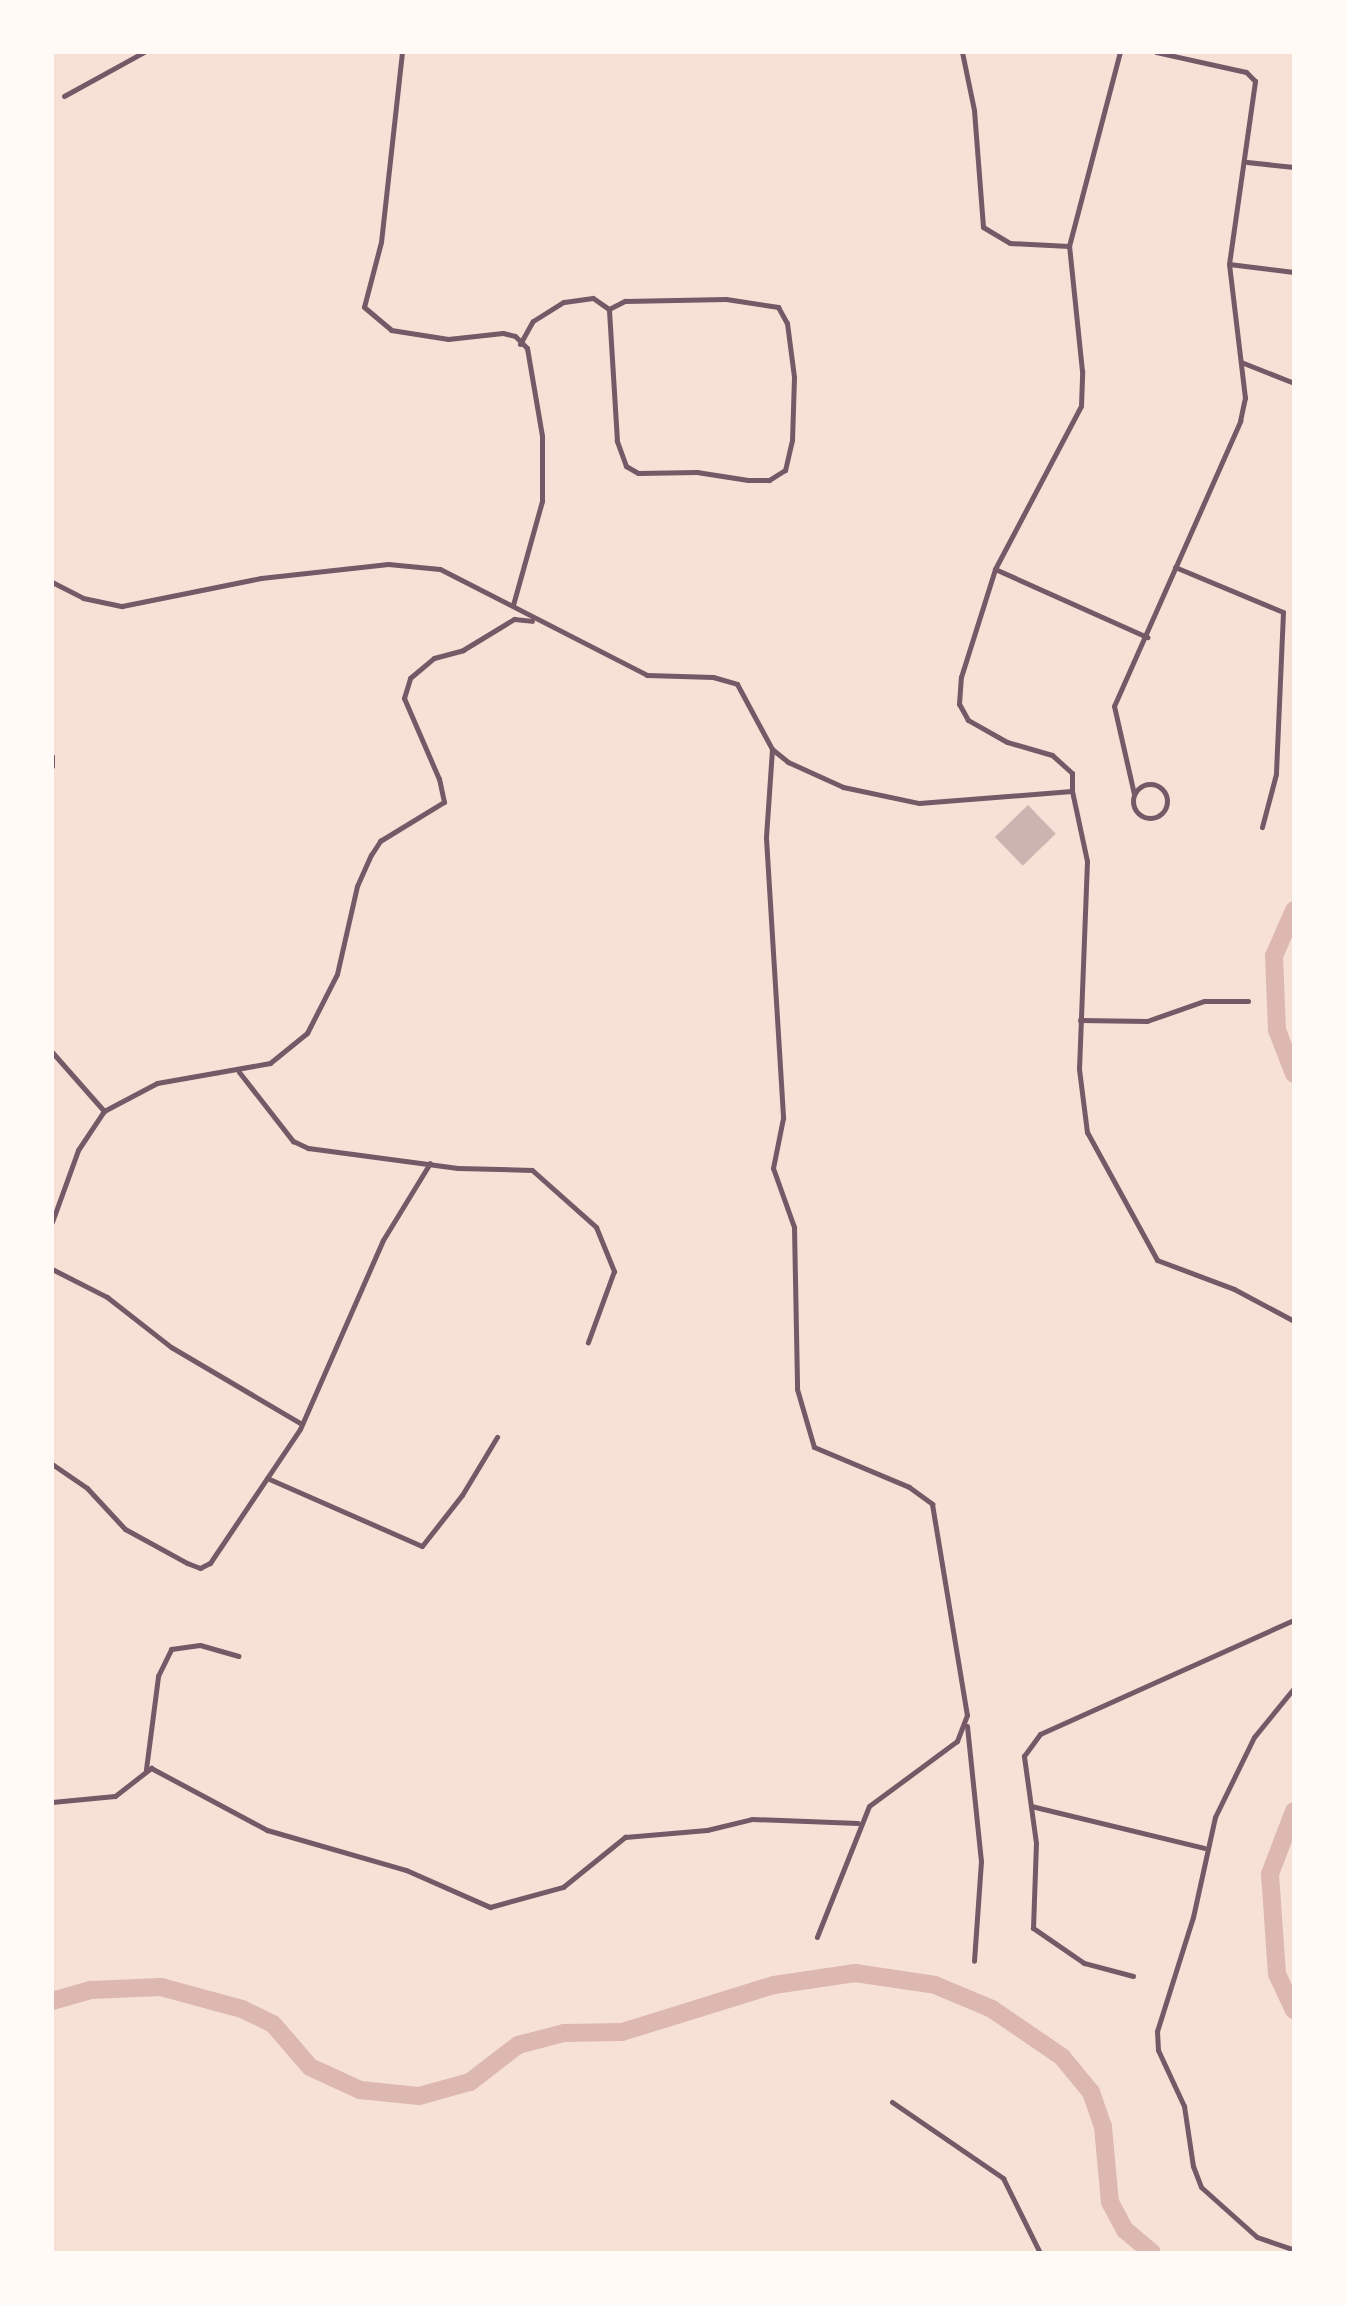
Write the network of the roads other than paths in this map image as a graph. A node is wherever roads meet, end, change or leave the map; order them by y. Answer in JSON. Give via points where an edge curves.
{"nodes":[{"id":1,"x":144,"y":52,"type":"edge"},
{"id":2,"x":402,"y":52,"type":"edge"},
{"id":3,"x":962,"y":52,"type":"edge"},
{"id":4,"x":1120,"y":52,"type":"edge"},
{"id":5,"x":1156,"y":52,"type":"edge"},
{"id":6,"x":64,"y":96,"type":"dead end"},
{"id":7,"x":1247,"y":162,"type":"junction"},
{"id":8,"x":1294,"y":167,"type":"edge"},
{"id":9,"x":1069,"y":246,"type":"junction"},
{"id":10,"x":1229,"y":264,"type":"junction"},
{"id":11,"x":1294,"y":272,"type":"edge"},
{"id":12,"x":609,"y":309,"type":"junction"},
{"id":13,"x":520,"y":344,"type":"junction"},
{"id":14,"x":1240,"y":362,"type":"junction"},
{"id":15,"x":1294,"y":383,"type":"edge"},
{"id":16,"x":1175,"y":567,"type":"junction"},
{"id":17,"x":995,"y":569,"type":"junction"},
{"id":18,"x":52,"y":582,"type":"edge"},
{"id":19,"x":513,"y":605,"type":"junction"},
{"id":20,"x":533,"y":621,"type":"junction"},
{"id":21,"x":1147,"y":637,"type":"junction"},
{"id":22,"x":772,"y":749,"type":"junction"},
{"id":23,"x":52,"y":756,"type":"edge"},
{"id":24,"x":52,"y":766,"type":"edge"},
{"id":25,"x":1130,"y":776,"type":"junction"},
{"id":26,"x":1145,"y":784,"type":"junction"},
{"id":27,"x":1072,"y":791,"type":"junction"},
{"id":28,"x":1134,"y":794,"type":"junction"},
{"id":29,"x":1262,"y":827,"type":"dead end"},
{"id":30,"x":1248,"y":1001,"type":"dead end"},
{"id":31,"x":1080,"y":1020,"type":"junction"},
{"id":32,"x":52,"y":1052,"type":"edge"},
{"id":33,"x":239,"y":1072,"type":"junction"},
{"id":34,"x":104,"y":1111,"type":"junction"},
{"id":35,"x":430,"y":1163,"type":"junction"},
{"id":36,"x":52,"y":1222,"type":"edge"},
{"id":37,"x":52,"y":1269,"type":"edge"},
{"id":38,"x":1294,"y":1321,"type":"edge"},
{"id":39,"x":588,"y":1342,"type":"dead end"},
{"id":40,"x":300,"y":1423,"type":"junction"},
{"id":41,"x":497,"y":1437,"type":"dead end"},
{"id":42,"x":52,"y":1464,"type":"edge"},
{"id":43,"x":267,"y":1478,"type":"junction"},
{"id":44,"x":1294,"y":1620,"type":"edge"},
{"id":45,"x":238,"y":1656,"type":"dead end"},
{"id":46,"x":1294,"y":1688,"type":"edge"},
{"id":47,"x":967,"y":1721,"type":"junction"},
{"id":48,"x":146,"y":1769,"type":"junction"},
{"id":49,"x":52,"y":1802,"type":"edge"},
{"id":50,"x":1031,"y":1806,"type":"junction"},
{"id":51,"x":858,"y":1823,"type":"junction"},
{"id":52,"x":1204,"y":1848,"type":"junction"},
{"id":53,"x":817,"y":1937,"type":"dead end"},
{"id":54,"x":974,"y":1961,"type":"dead end"},
{"id":55,"x":1133,"y":1976,"type":"dead end"},
{"id":56,"x":892,"y":2102,"type":"dead end"},
{"id":57,"x":1294,"y":2250,"type":"edge"},
{"id":58,"x":1040,"y":2253,"type":"edge"}],
"edges":[{"from":1,"to":6,"type":"street"},
{"from":2,"to":13,"type":"street","via":[[381,242],[364,307],[391,330],[448,339],[503,333],[515,336]]},
{"from":3,"to":9,"type":"street","via":[[974,110],[983,227],[1010,243]]},
{"from":4,"to":9,"type":"street"},
{"from":5,"to":7,"type":"street","via":[[1246,72],[1255,81]]},
{"from":7,"to":8,"type":"street"},
{"from":7,"to":10,"type":"street"},
{"from":9,"to":17,"type":"street","via":[[1081,406]]},
{"from":10,"to":11,"type":"street"},
{"from":10,"to":14,"type":"street"},
{"from":12,"to":12,"type":"street","via":[[625,301],[726,299],[778,307],[787,323],[794,377],[792,440],[785,470],[769,480],[748,480],[697,472],[638,473],[626,466],[617,441]]},
{"from":12,"to":13,"type":"street","via":[[593,298],[564,302],[533,321]]},
{"from":13,"to":19,"type":"street","via":[[529,355],[542,436],[542,501]]},
{"from":14,"to":15,"type":"street"},
{"from":14,"to":16,"type":"street","via":[[1244,410]]},
{"from":16,"to":21,"type":"street"},
{"from":16,"to":29,"type":"street","via":[[1283,612],[1276,774]]},
{"from":17,"to":21,"type":"street"},
{"from":17,"to":27,"type":"street","via":[[968,649],[959,704],[982,730],[1052,755],[1072,773]]},
{"from":18,"to":19,"type":"street","via":[[83,598],[122,606],[193,588],[388,564],[440,569]]},
{"from":19,"to":20,"type":"street"},
{"from":20,"to":22,"type":"street","via":[[647,675],[713,677],[737,684]]},
{"from":20,"to":33,"type":"street","via":[[514,619],[463,650],[434,658],[410,678],[404,698],[444,802],[380,841],[371,855],[357,886],[337,974],[311,1027],[279,1058]]},
{"from":21,"to":25,"type":"street","via":[[1114,706]]},
{"from":22,"to":27,"type":"street","via":[[843,787],[899,802]]},
{"from":22,"to":47,"type":"street","via":[[766,838],[783,1118],[773,1168],[794,1227],[797,1389],[814,1447],[909,1487],[932,1504]]},
{"from":23,"to":24,"type":"street"},
{"from":25,"to":26,"type":"street"},
{"from":25,"to":28,"type":"street"},
{"from":26,"to":28,"type":"street"},
{"from":26,"to":28,"type":"street","via":[[1166,793],[1163,812],[1155,818],[1141,815]]},
{"from":27,"to":31,"type":"street","via":[[1087,861]]},
{"from":30,"to":31,"type":"street","via":[[1204,1001],[1147,1021]]},
{"from":31,"to":38,"type":"street","via":[[1085,1125],[1148,1251],[1166,1266],[1234,1289]]},
{"from":32,"to":34,"type":"street"},
{"from":33,"to":34,"type":"street","via":[[166,1080]]},
{"from":33,"to":35,"type":"street","via":[[293,1141],[334,1153]]},
{"from":34,"to":36,"type":"street","via":[[78,1150]]},
{"from":35,"to":39,"type":"street","via":[[532,1170],[585,1215],[614,1271]]},
{"from":35,"to":40,"type":"street","via":[[383,1240],[339,1349]]},
{"from":37,"to":40,"type":"street","via":[[107,1297],[171,1347]]},
{"from":40,"to":43,"type":"street"},
{"from":41,"to":43,"type":"street","via":[[422,1546]]},
{"from":42,"to":43,"type":"street","via":[[87,1488],[125,1529],[200,1568],[210,1563]]},
{"from":44,"to":50,"type":"street","via":[[1040,1734],[1024,1756]]},
{"from":45,"to":48,"type":"street","via":[[200,1645],[171,1649],[158,1676]]},
{"from":46,"to":52,"type":"street","via":[[1240,1762]]},
{"from":47,"to":51,"type":"street","via":[[957,1741],[891,1785]]},
{"from":47,"to":54,"type":"street","via":[[981,1861]]},
{"from":48,"to":49,"type":"street","via":[[115,1796]]},
{"from":48,"to":51,"type":"street","via":[[244,1813],[267,1830],[406,1870],[490,1907],[563,1887],[625,1837],[763,1818]]},
{"from":50,"to":52,"type":"street"},
{"from":50,"to":55,"type":"street","via":[[1036,1843],[1033,1928],[1084,1963]]},
{"from":51,"to":53,"type":"street"},
{"from":52,"to":57,"type":"street","via":[[1193,1917],[1164,2002],[1158,2050],[1184,2106],[1201,2187],[1257,2237]]},
{"from":56,"to":58,"type":"street","via":[[1003,2178]]}]}
